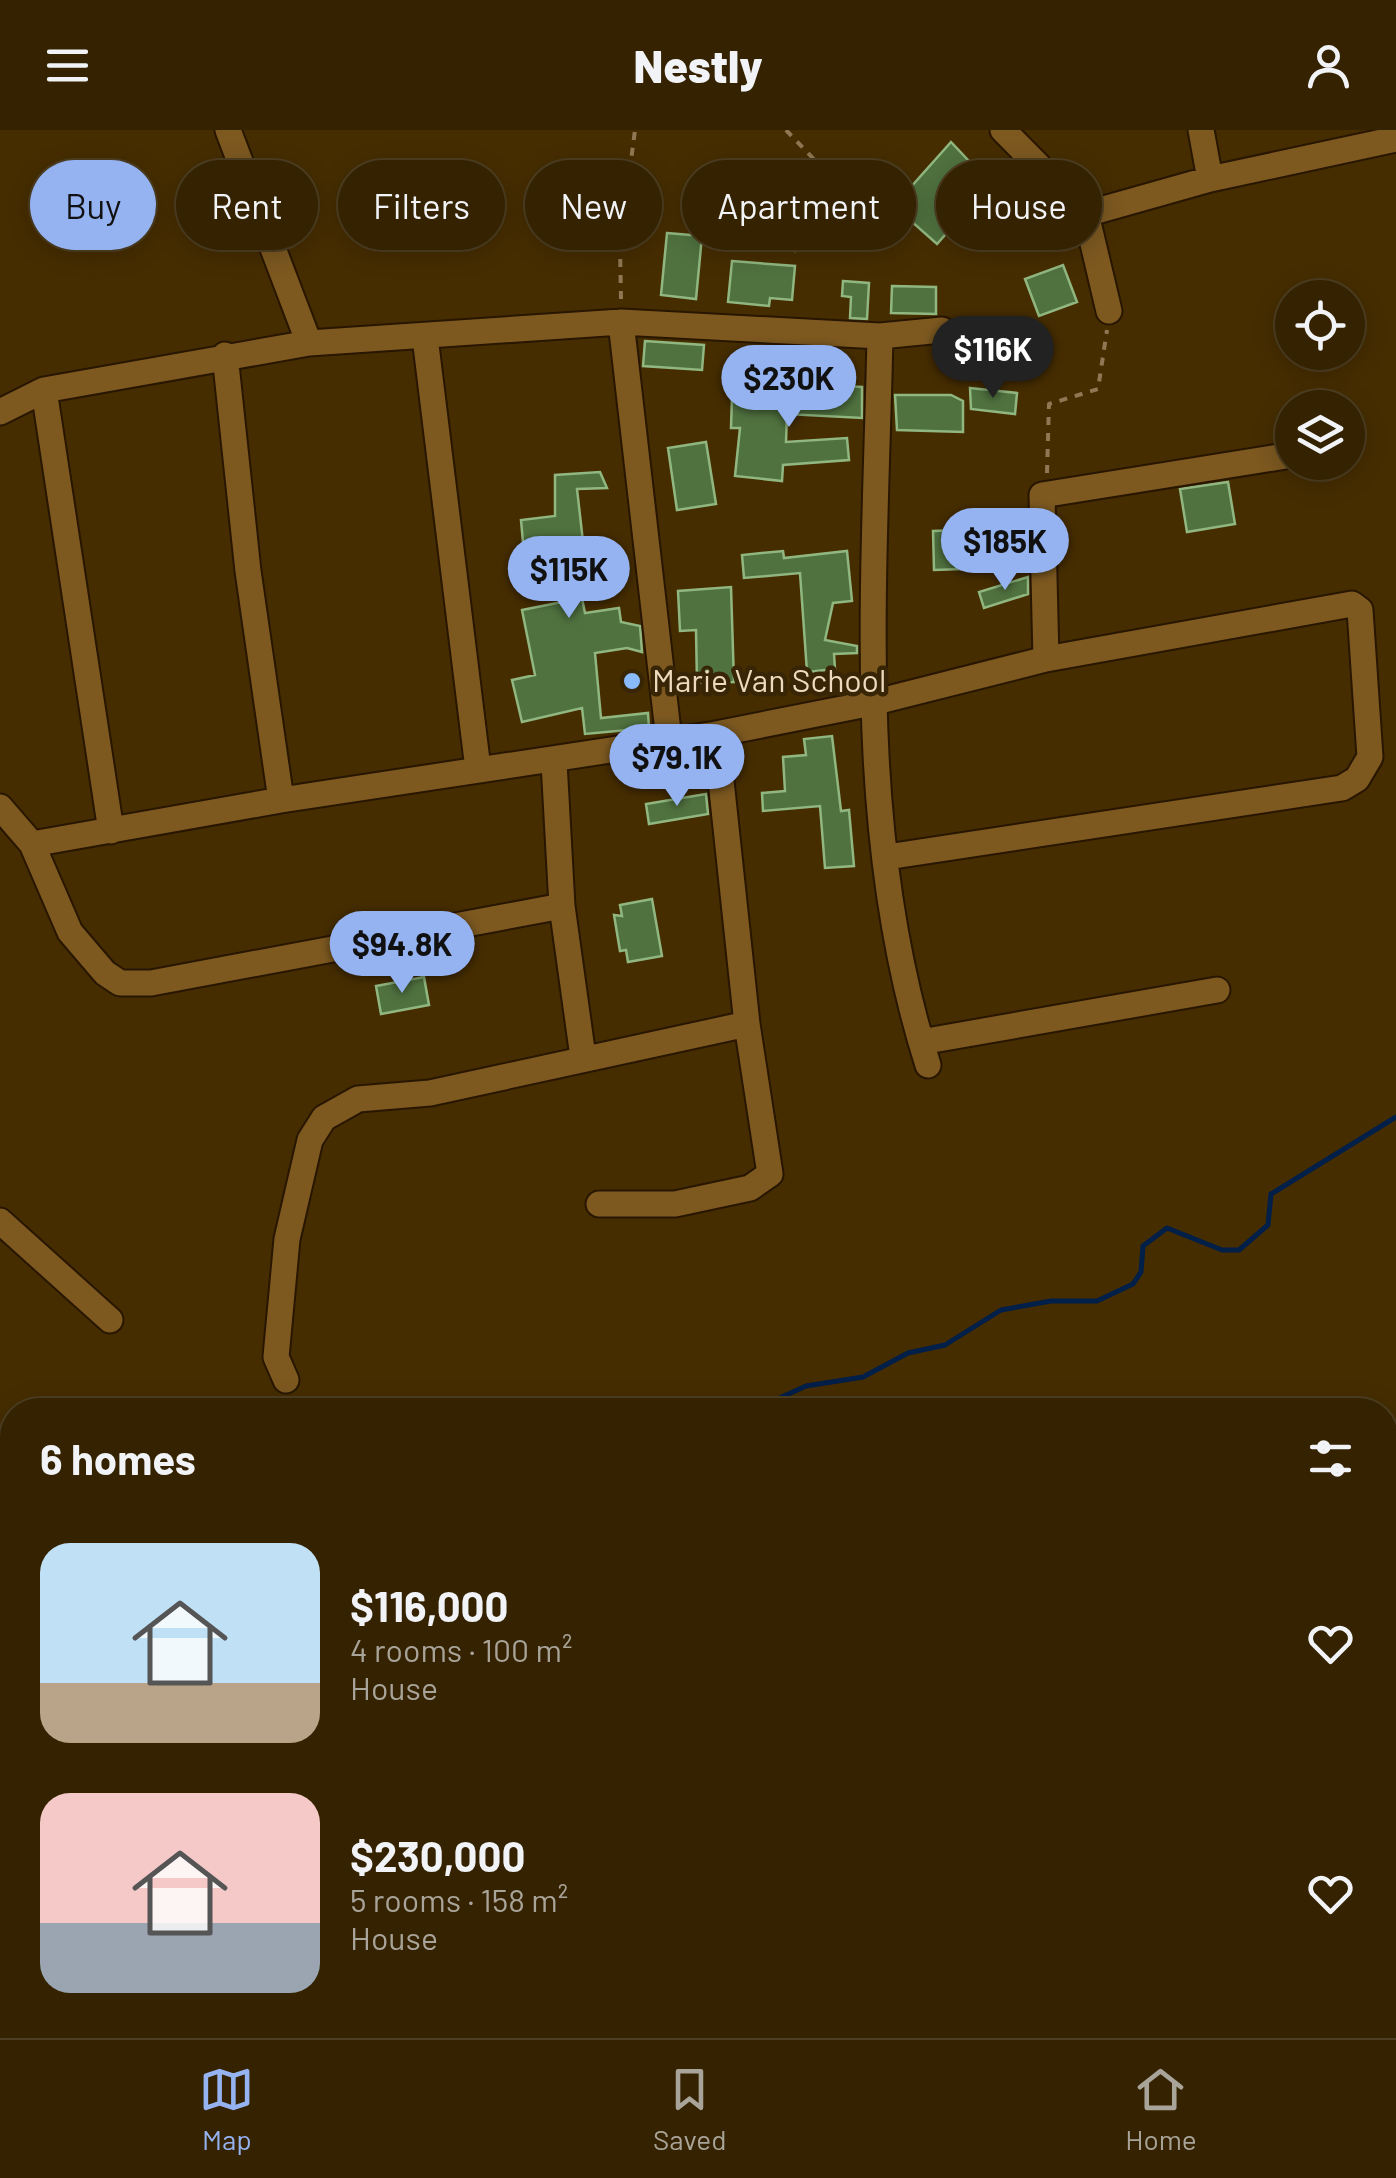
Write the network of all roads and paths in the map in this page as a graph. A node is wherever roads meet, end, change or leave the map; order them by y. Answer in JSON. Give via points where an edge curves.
{"nodes":[{"id":1,"x":228,"y":130,"type":"edge"},
{"id":2,"x":635,"y":130,"type":"edge"},
{"id":3,"x":786,"y":130,"type":"edge"},
{"id":4,"x":1003,"y":130,"type":"edge"},
{"id":5,"x":1200,"y":130,"type":"edge"},
{"id":6,"x":1396,"y":139,"type":"edge"},
{"id":7,"x":815,"y":160,"type":"edge"},
{"id":8,"x":1033,"y":160,"type":"edge"},
{"id":9,"x":1210,"y":179,"type":"junction"},
{"id":10,"x":1102,"y":209,"type":"edge"},
{"id":11,"x":1094,"y":250,"type":"edge"},
{"id":12,"x":1109,"y":312,"type":"joint"},
{"id":13,"x":621,"y":322,"type":"junction"},
{"id":14,"x":942,"y":330,"type":"dead end"},
{"id":15,"x":880,"y":336,"type":"junction"},
{"id":16,"x":425,"y":338,"type":"junction"},
{"id":17,"x":309,"y":344,"type":"junction"},
{"id":18,"x":225,"y":355,"type":"junction"},
{"id":19,"x":44,"y":390,"type":"junction"},
{"id":20,"x":0,"y":412,"type":"edge"},
{"id":21,"x":1275,"y":458,"type":"edge"},
{"id":22,"x":1046,"y":493,"type":"junction"},
{"id":23,"x":1046,"y":659,"type":"junction"},
{"id":24,"x":872,"y":704,"type":"junction"},
{"id":25,"x":716,"y":734,"type":"junction"},
{"id":26,"x":669,"y":740,"type":"junction"},
{"id":27,"x":554,"y":762,"type":"junction"},
{"id":28,"x":478,"y":769,"type":"junction"},
{"id":29,"x":281,"y":800,"type":"junction"},
{"id":30,"x":0,"y":806,"type":"edge"},
{"id":31,"x":111,"y":831,"type":"junction"},
{"id":32,"x":32,"y":844,"type":"junction"},
{"id":33,"x":886,"y":857,"type":"junction"},
{"id":34,"x":562,"y":906,"type":"junction"},
{"id":35,"x":1217,"y":990,"type":"dead end"},
{"id":36,"x":747,"y":1024,"type":"junction"},
{"id":37,"x":583,"y":1056,"type":"junction"},
{"id":38,"x":599,"y":1204,"type":"dead end"},
{"id":39,"x":6,"y":1237,"type":"edge"},
{"id":40,"x":110,"y":1320,"type":"dead end"},
{"id":41,"x":286,"y":1380,"type":"dead end"}],
"edges":[{"from":1,"to":17,"type":"street"},
{"from":2,"to":13,"type":"path","via":[[620,245]]},
{"from":3,"to":7,"type":"path"},
{"from":4,"to":8,"type":"street"},
{"from":5,"to":9,"type":"street"},
{"from":6,"to":9,"type":"street"},
{"from":9,"to":10,"type":"street"},
{"from":11,"to":12,"type":"street"},
{"from":12,"to":22,"type":"path","via":[[1098,389],[1049,404]]},
{"from":13,"to":15,"type":"street"},
{"from":13,"to":16,"type":"street"},
{"from":13,"to":26,"type":"street"},
{"from":14,"to":15,"type":"street"},
{"from":15,"to":24,"type":"street"},
{"from":16,"to":17,"type":"street"},
{"from":16,"to":28,"type":"street"},
{"from":17,"to":18,"type":"street"},
{"from":18,"to":19,"type":"street"},
{"from":18,"to":29,"type":"street"},
{"from":19,"to":20,"type":"street"},
{"from":19,"to":31,"type":"street"},
{"from":21,"to":22,"type":"street"},
{"from":22,"to":23,"type":"street","via":[[1039,499]]},
{"from":23,"to":24,"type":"street"},
{"from":23,"to":33,"type":"street","via":[[1352,604],[1360,610],[1370,758],[1342,788]]},
{"from":24,"to":25,"type":"street"},
{"from":24,"to":33,"type":"street"},
{"from":25,"to":26,"type":"street"},
{"from":25,"to":36,"type":"street"},
{"from":26,"to":27,"type":"street"},
{"from":27,"to":28,"type":"street"},
{"from":27,"to":34,"type":"street"},
{"from":28,"to":29,"type":"street"},
{"from":29,"to":31,"type":"street"},
{"from":30,"to":32,"type":"street"},
{"from":31,"to":32,"type":"street"},
{"from":32,"to":34,"type":"street","via":[[70,932],[120,983],[152,983]]},
{"from":33,"to":35,"type":"street","via":[[925,1053]]},
{"from":34,"to":37,"type":"street"},
{"from":36,"to":37,"type":"street"},
{"from":36,"to":38,"type":"street","via":[[769,1153],[764,1182],[663,1205]]},
{"from":37,"to":41,"type":"street","via":[[430,1093],[358,1099],[324,1118],[310,1140],[287,1239],[276,1357]]},
{"from":39,"to":40,"type":"street"}]}
